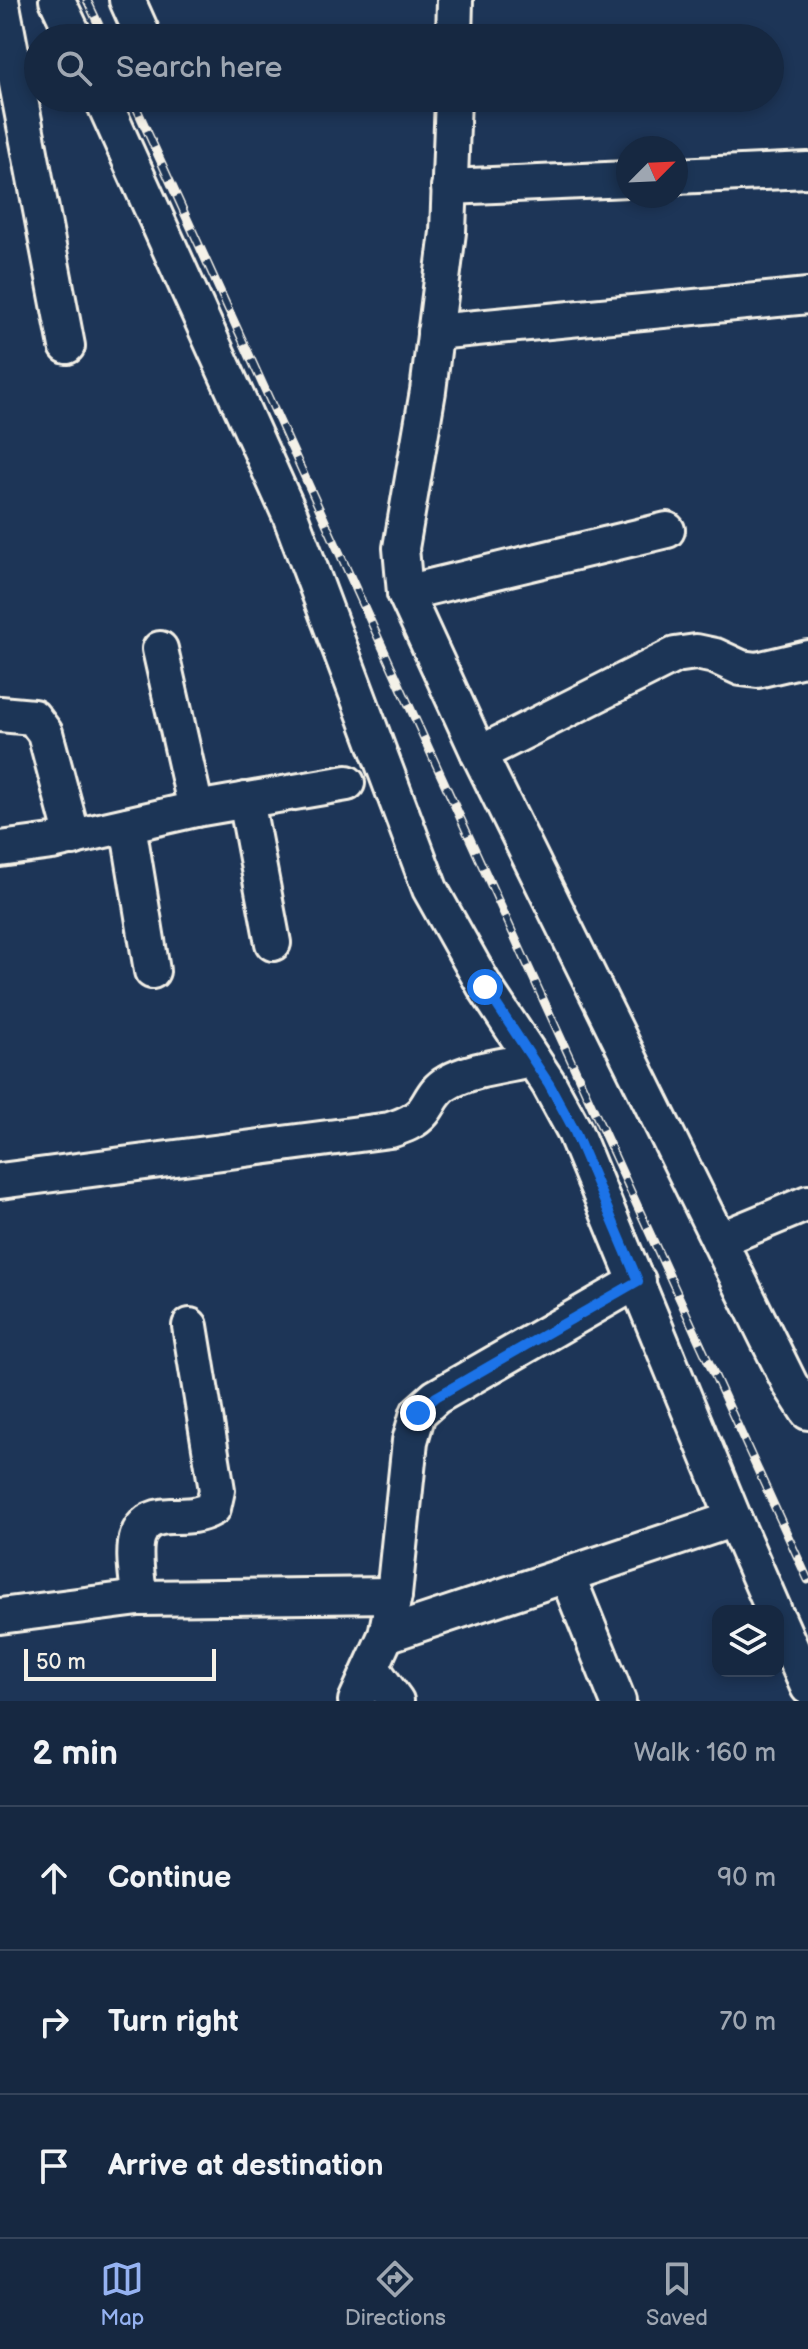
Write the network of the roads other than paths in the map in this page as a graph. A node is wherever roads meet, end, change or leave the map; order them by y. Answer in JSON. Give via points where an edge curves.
{"nodes":[{"id":1,"x":1,"y":0,"type":"edge"},
{"id":2,"x":57,"y":0,"type":"edge"},
{"id":3,"x":127,"y":0,"type":"edge"},
{"id":4,"x":455,"y":0,"type":"edge"},
{"id":5,"x":68,"y":24,"type":"edge"},
{"id":6,"x":138,"y":24,"type":"edge"},
{"id":7,"x":454,"y":24,"type":"edge"},
{"id":8,"x":108,"y":112,"type":"edge"},
{"id":9,"x":452,"y":112,"type":"edge"},
{"id":10,"x":808,"y":170,"type":"edge"},
{"id":11,"x":688,"y":175,"type":"edge"},
{"id":12,"x":616,"y":180,"type":"edge"},
{"id":13,"x":449,"y":187,"type":"junction"},
{"id":14,"x":808,"y":296,"type":"edge"},
{"id":15,"x":435,"y":332,"type":"junction"},
{"id":16,"x":67,"y":346,"type":"dead end"},
{"id":17,"x":667,"y":530,"type":"dead end"},
{"id":18,"x":405,"y":593,"type":"junction"},
{"id":19,"x":160,"y":649,"type":"dead end"},
{"id":20,"x":808,"y":658,"type":"edge"},
{"id":21,"x":0,"y":714,"type":"edge"},
{"id":22,"x":479,"y":754,"type":"junction"},
{"id":23,"x":347,"y":783,"type":"dead end"},
{"id":24,"x":246,"y":800,"type":"junction"},
{"id":25,"x":196,"y":809,"type":"junction"},
{"id":26,"x":128,"y":825,"type":"junction"},
{"id":27,"x":73,"y":838,"type":"junction"},
{"id":28,"x":0,"y":849,"type":"edge"},
{"id":29,"x":273,"y":943,"type":"dead end"},
{"id":30,"x":152,"y":971,"type":"dead end"},
{"id":31,"x":532,"y":1060,"type":"junction"},
{"id":32,"x":0,"y":1181,"type":"edge"},
{"id":33,"x":808,"y":1203,"type":"edge"},
{"id":34,"x":719,"y":1240,"type":"junction"},
{"id":35,"x":638,"y":1281,"type":"junction"},
{"id":36,"x":190,"y":1326,"type":"dead end"},
{"id":37,"x":808,"y":1412,"type":"edge"},
{"id":38,"x":734,"y":1519,"type":"junction"},
{"id":39,"x":567,"y":1575,"type":"junction"},
{"id":40,"x":394,"y":1595,"type":"junction"},
{"id":41,"x":139,"y":1598,"type":"junction"},
{"id":42,"x":771,"y":1605,"type":"edge"},
{"id":43,"x":0,"y":1616,"type":"edge"},
{"id":44,"x":784,"y":1633,"type":"edge"},
{"id":45,"x":386,"y":1635,"type":"junction"},
{"id":46,"x":372,"y":1668,"type":"junction"},
{"id":47,"x":808,"y":1687,"type":"edge"},
{"id":48,"x":356,"y":1701,"type":"edge"},
{"id":49,"x":396,"y":1701,"type":"edge"},
{"id":50,"x":618,"y":1701,"type":"edge"}],
"edges":[{"from":1,"to":16,"type":"street"},
{"from":2,"to":5,"type":"street"},
{"from":3,"to":6,"type":"street"},
{"from":4,"to":7,"type":"street"},
{"from":8,"to":31,"type":"street","via":[[290,515],[430,889]]},
{"from":9,"to":13,"type":"street"},
{"from":10,"to":11,"type":"street"},
{"from":12,"to":13,"type":"street"},
{"from":13,"to":15,"type":"street"},
{"from":14,"to":15,"type":"street"},
{"from":15,"to":18,"type":"street","via":[[401,548]]},
{"from":17,"to":18,"type":"street"},
{"from":18,"to":22,"type":"street"},
{"from":19,"to":25,"type":"street"},
{"from":20,"to":22,"type":"street","via":[[757,670],[696,652],[675,655]]},
{"from":21,"to":27,"type":"street","via":[[33,717],[45,733]]},
{"from":22,"to":34,"type":"street"},
{"from":23,"to":24,"type":"street"},
{"from":24,"to":25,"type":"street"},
{"from":24,"to":29,"type":"street"},
{"from":25,"to":26,"type":"street"},
{"from":26,"to":27,"type":"street"},
{"from":26,"to":30,"type":"street"},
{"from":27,"to":28,"type":"street"},
{"from":31,"to":32,"type":"street","via":[[445,1083],[422,1113],[390,1130]]},
{"from":31,"to":35,"type":"street","via":[[574,1130]]},
{"from":33,"to":34,"type":"street"},
{"from":34,"to":37,"type":"street"},
{"from":35,"to":38,"type":"street"},
{"from":35,"to":40,"type":"street","via":[[436,1397],[418,1413],[410,1441]]},
{"from":36,"to":41,"type":"street","via":[[217,1490],[213,1508],[200,1515],[160,1516],[143,1524],[136,1537]]},
{"from":38,"to":39,"type":"street"},
{"from":38,"to":42,"type":"street"},
{"from":39,"to":45,"type":"street"},
{"from":39,"to":50,"type":"street"},
{"from":40,"to":41,"type":"street"},
{"from":40,"to":45,"type":"street"},
{"from":41,"to":43,"type":"street"},
{"from":44,"to":47,"type":"street"},
{"from":45,"to":46,"type":"street"},
{"from":46,"to":48,"type":"street"},
{"from":46,"to":49,"type":"street"}]}
